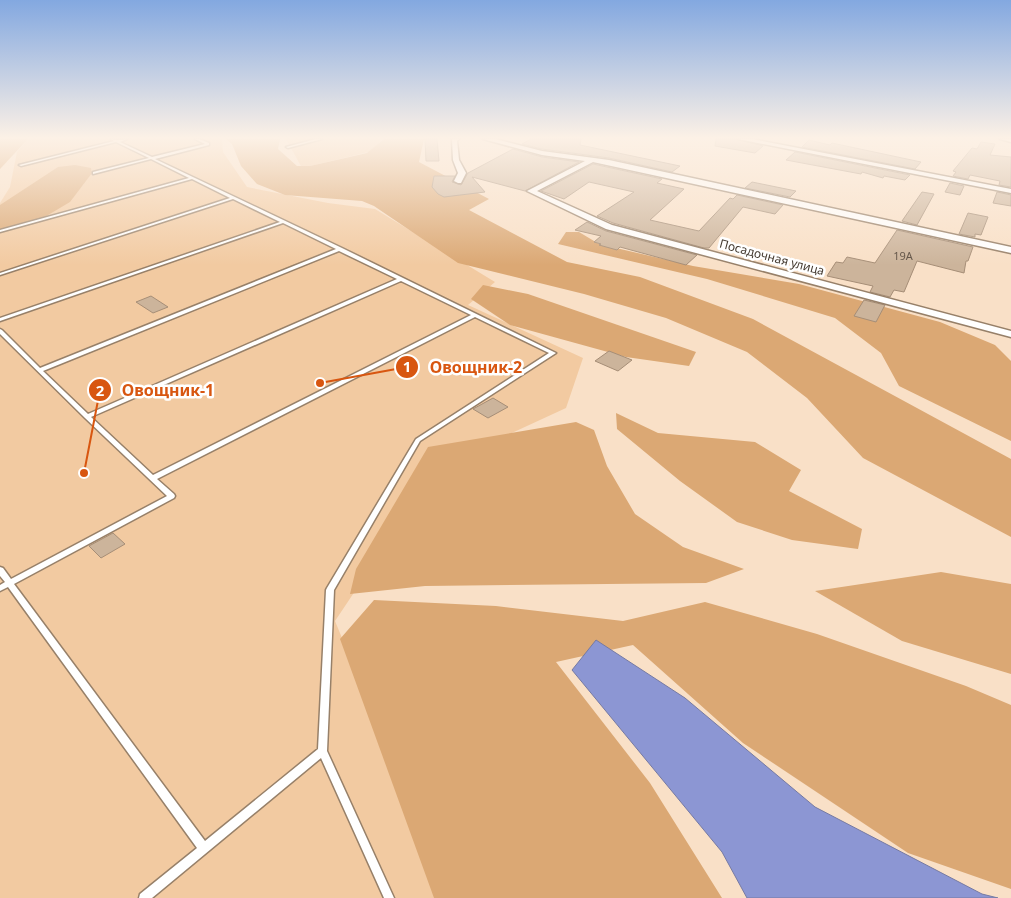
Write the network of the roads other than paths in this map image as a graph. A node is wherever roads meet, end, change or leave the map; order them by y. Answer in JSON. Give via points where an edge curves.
{"nodes":[{"id":1,"x":181,"y":181,"type":"edge"},
{"id":2,"x":197,"y":181,"type":"edge"},
{"id":3,"x":551,"y":181,"type":"edge"},
{"id":4,"x":695,"y":181,"type":"edge"},
{"id":5,"x":959,"y":181,"type":"edge"},
{"id":6,"x":1011,"y":191,"type":"edge"},
{"id":7,"x":234,"y":198,"type":"junction"},
{"id":8,"x":284,"y":222,"type":"junction"},
{"id":9,"x":0,"y":232,"type":"edge"},
{"id":10,"x":340,"y":249,"type":"junction"},
{"id":11,"x":1011,"y":250,"type":"edge"},
{"id":12,"x":0,"y":274,"type":"edge"},
{"id":13,"x":401,"y":279,"type":"junction"},
{"id":14,"x":475,"y":315,"type":"junction"},
{"id":15,"x":0,"y":320,"type":"edge"},
{"id":16,"x":0,"y":331,"type":"edge"},
{"id":17,"x":1011,"y":334,"type":"edge"},
{"id":18,"x":40,"y":370,"type":"junction"},
{"id":19,"x":87,"y":417,"type":"junction"},
{"id":20,"x":153,"y":478,"type":"junction"},
{"id":21,"x":0,"y":570,"type":"edge"},
{"id":22,"x":10,"y":583,"type":"junction"},
{"id":23,"x":0,"y":588,"type":"edge"},
{"id":24,"x":322,"y":751,"type":"junction"},
{"id":25,"x":204,"y":849,"type":"junction"},
{"id":26,"x":144,"y":898,"type":"edge"},
{"id":27,"x":389,"y":898,"type":"edge"}],
"edges":[{"from":1,"to":9,"type":"lane"},
{"from":2,"to":7,"type":"lane"},
{"from":3,"to":17,"type":"street","name":"Посадочная улица","via":[[531,191],[609,227]]},
{"from":4,"to":11,"type":"street"},
{"from":5,"to":6,"type":"street"},
{"from":7,"to":8,"type":"lane"},
{"from":7,"to":12,"type":"lane"},
{"from":8,"to":10,"type":"lane"},
{"from":8,"to":15,"type":"lane"},
{"from":10,"to":13,"type":"lane"},
{"from":10,"to":18,"type":"lane"},
{"from":13,"to":14,"type":"lane"},
{"from":13,"to":19,"type":"lane"},
{"from":14,"to":20,"type":"lane"},
{"from":14,"to":24,"type":"lane","via":[[554,352],[418,440],[330,590]]},
{"from":16,"to":18,"type":"lane"},
{"from":18,"to":19,"type":"lane"},
{"from":19,"to":20,"type":"lane"},
{"from":20,"to":22,"type":"lane","via":[[172,496]]},
{"from":21,"to":22,"type":"lane"},
{"from":22,"to":23,"type":"lane"},
{"from":22,"to":25,"type":"lane"},
{"from":24,"to":25,"type":"lane"},
{"from":24,"to":27,"type":"lane"},
{"from":25,"to":26,"type":"lane"}]}
